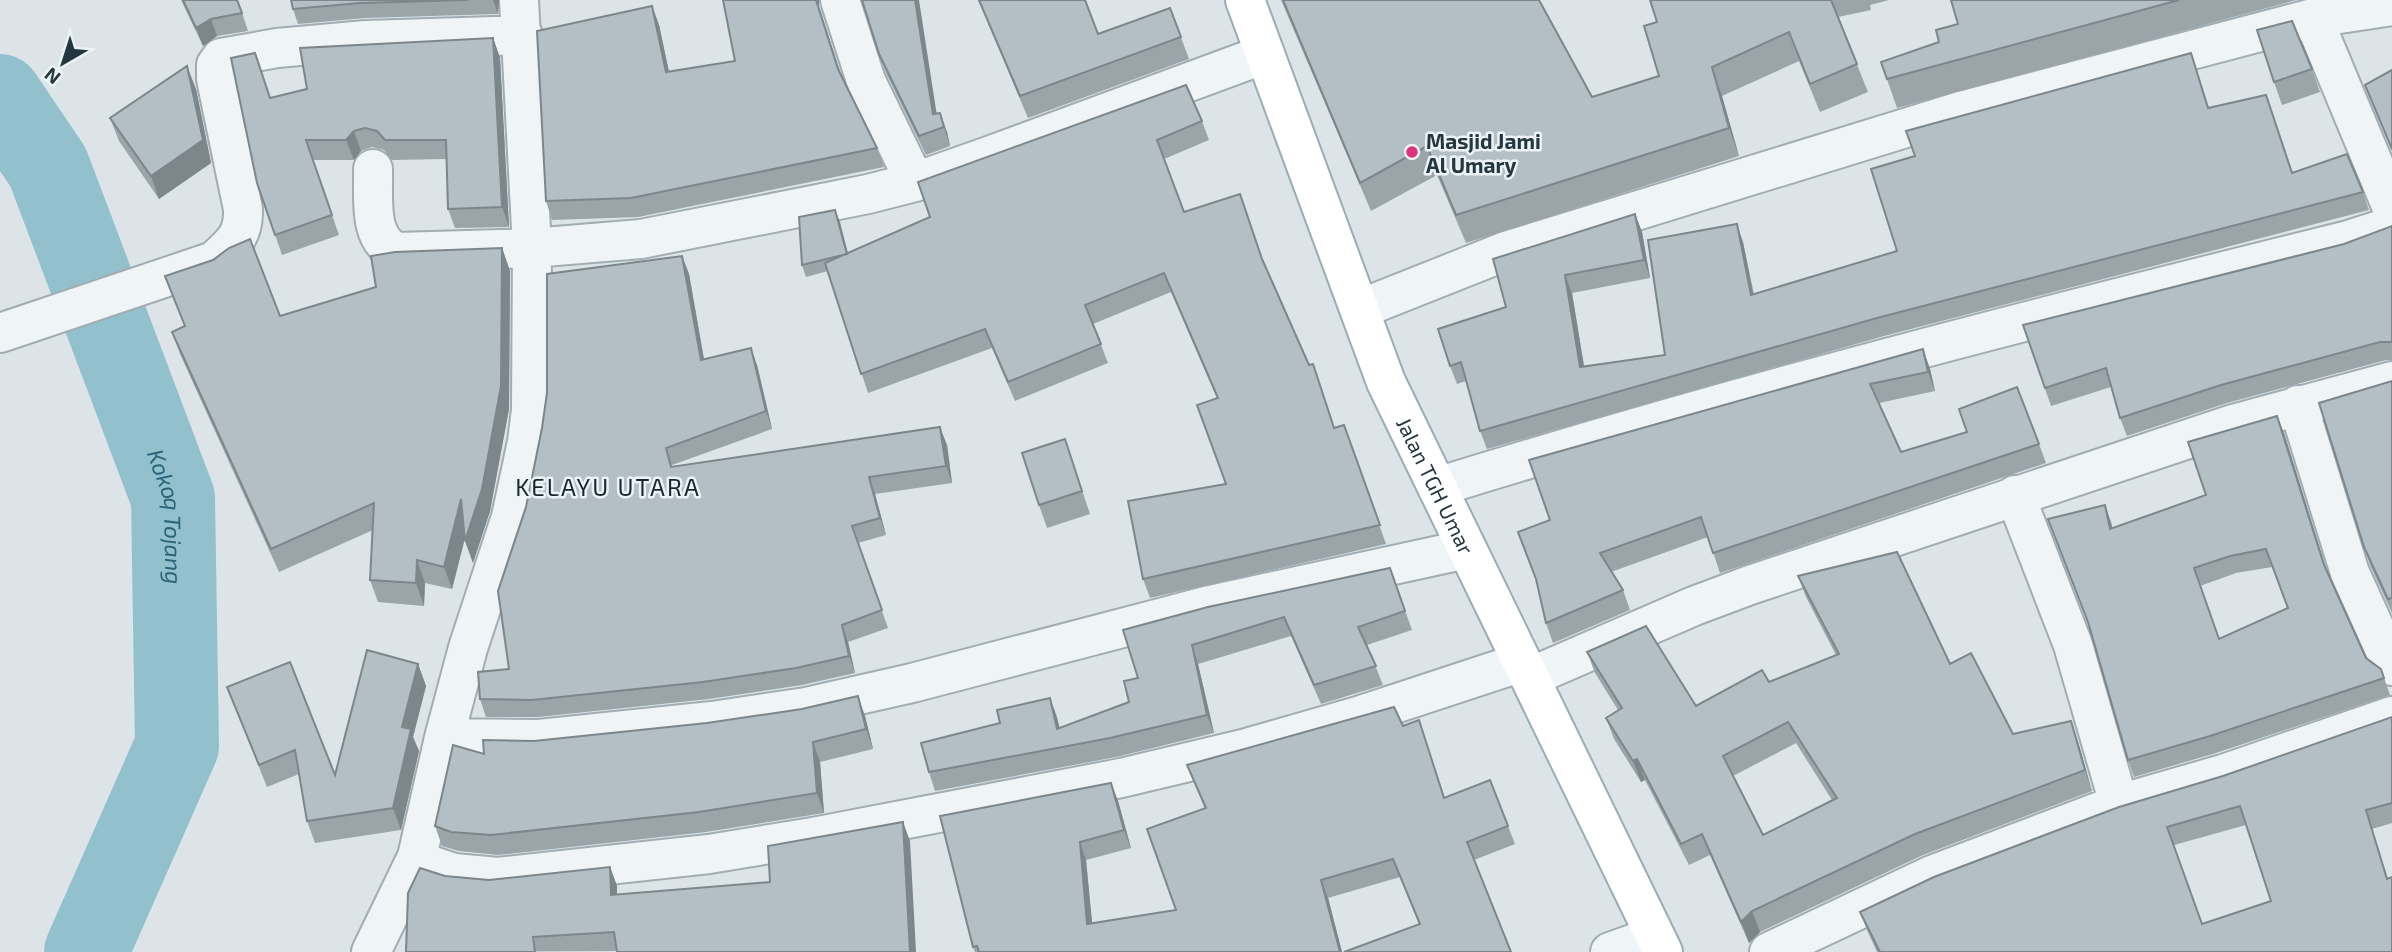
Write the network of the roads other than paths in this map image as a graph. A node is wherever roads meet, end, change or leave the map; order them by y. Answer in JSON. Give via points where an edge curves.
{"nodes":[{"id":1,"x":840,"y":0,"type":"edge"},
{"id":2,"x":1245,"y":0,"type":"edge"},
{"id":3,"x":2392,"y":6,"type":"edge"},
{"id":4,"x":521,"y":17,"type":"edge"},
{"id":5,"x":2313,"y":18,"type":"junction"},
{"id":6,"x":1265,"y":54,"type":"junction"},
{"id":7,"x":373,"y":169,"type":"dead end"},
{"id":8,"x":915,"y":183,"type":"junction"},
{"id":9,"x":2392,"y":208,"type":"edge"},
{"id":10,"x":2392,"y":226,"type":"edge"},
{"id":11,"x":532,"y":248,"type":"junction"},
{"id":12,"x":1360,"y":309,"type":"junction"},
{"id":13,"x":0,"y":333,"type":"edge"},
{"id":14,"x":2392,"y":381,"type":"edge"},
{"id":15,"x":2298,"y":405,"type":"junction"},
{"id":16,"x":1437,"y":487,"type":"junction"},
{"id":17,"x":2015,"y":495,"type":"junction"},
{"id":18,"x":1467,"y":550,"type":"junction"},
{"id":19,"x":2392,"y":666,"type":"edge"},
{"id":20,"x":1526,"y":670,"type":"junction"},
{"id":21,"x":2392,"y":716,"type":"edge"},
{"id":22,"x":444,"y":738,"type":"junction"},
{"id":23,"x":2119,"y":804,"type":"junction"},
{"id":24,"x":417,"y":857,"type":"junction"},
{"id":25,"x":1660,"y":944,"type":"edge"},
{"id":26,"x":370,"y":952,"type":"edge"},
{"id":27,"x":1610,"y":952,"type":"edge"},
{"id":28,"x":1769,"y":952,"type":"edge"}],
"edges":[{"from":1,"to":8,"type":"street","via":[[866,81]]},
{"from":2,"to":6,"type":"main road","name":"Jalan TGH Umar"},
{"from":3,"to":5,"type":"street"},
{"from":4,"to":11,"type":"street"},
{"from":4,"to":13,"type":"street","via":[[221,58],[216,79],[243,209],[238,241],[214,261]]},
{"from":5,"to":9,"type":"street"},
{"from":5,"to":12,"type":"street","via":[[1964,110],[1741,177],[1506,251]]},
{"from":6,"to":8,"type":"street"},
{"from":6,"to":12,"type":"main road","name":"Jalan TGH Umar"},
{"from":7,"to":11,"type":"street","via":[[379,240],[396,252]]},
{"from":8,"to":11,"type":"street","via":[[640,239]]},
{"from":10,"to":16,"type":"street","via":[[1928,346]]},
{"from":11,"to":22,"type":"street","via":[[531,410],[521,475]]},
{"from":12,"to":16,"type":"main road","name":"Jalan TGH Umar","via":[[1386,382]]},
{"from":14,"to":15,"type":"street"},
{"from":15,"to":17,"type":"street"},
{"from":15,"to":19,"type":"street","via":[[2350,573]]},
{"from":16,"to":18,"type":"main road","name":"Jalan TGH Umar"},
{"from":17,"to":20,"type":"street","via":[[1694,606]]},
{"from":17,"to":23,"type":"street","via":[[2073,645]]},
{"from":18,"to":20,"type":"main road","name":"Jalan TGH Umar"},
{"from":18,"to":22,"type":"street","via":[[1209,605],[806,707],[539,739]]},
{"from":20,"to":24,"type":"street","via":[[1121,778],[813,838],[498,877],[454,873]]},
{"from":20,"to":25,"type":"main road","name":"Jalan TGH Umar"},
{"from":21,"to":23,"type":"street"},
{"from":22,"to":24,"type":"street"},
{"from":23,"to":28,"type":"street","via":[[1932,875]]},
{"from":24,"to":26,"type":"street"},
{"from":25,"to":27,"type":"street"}]}
